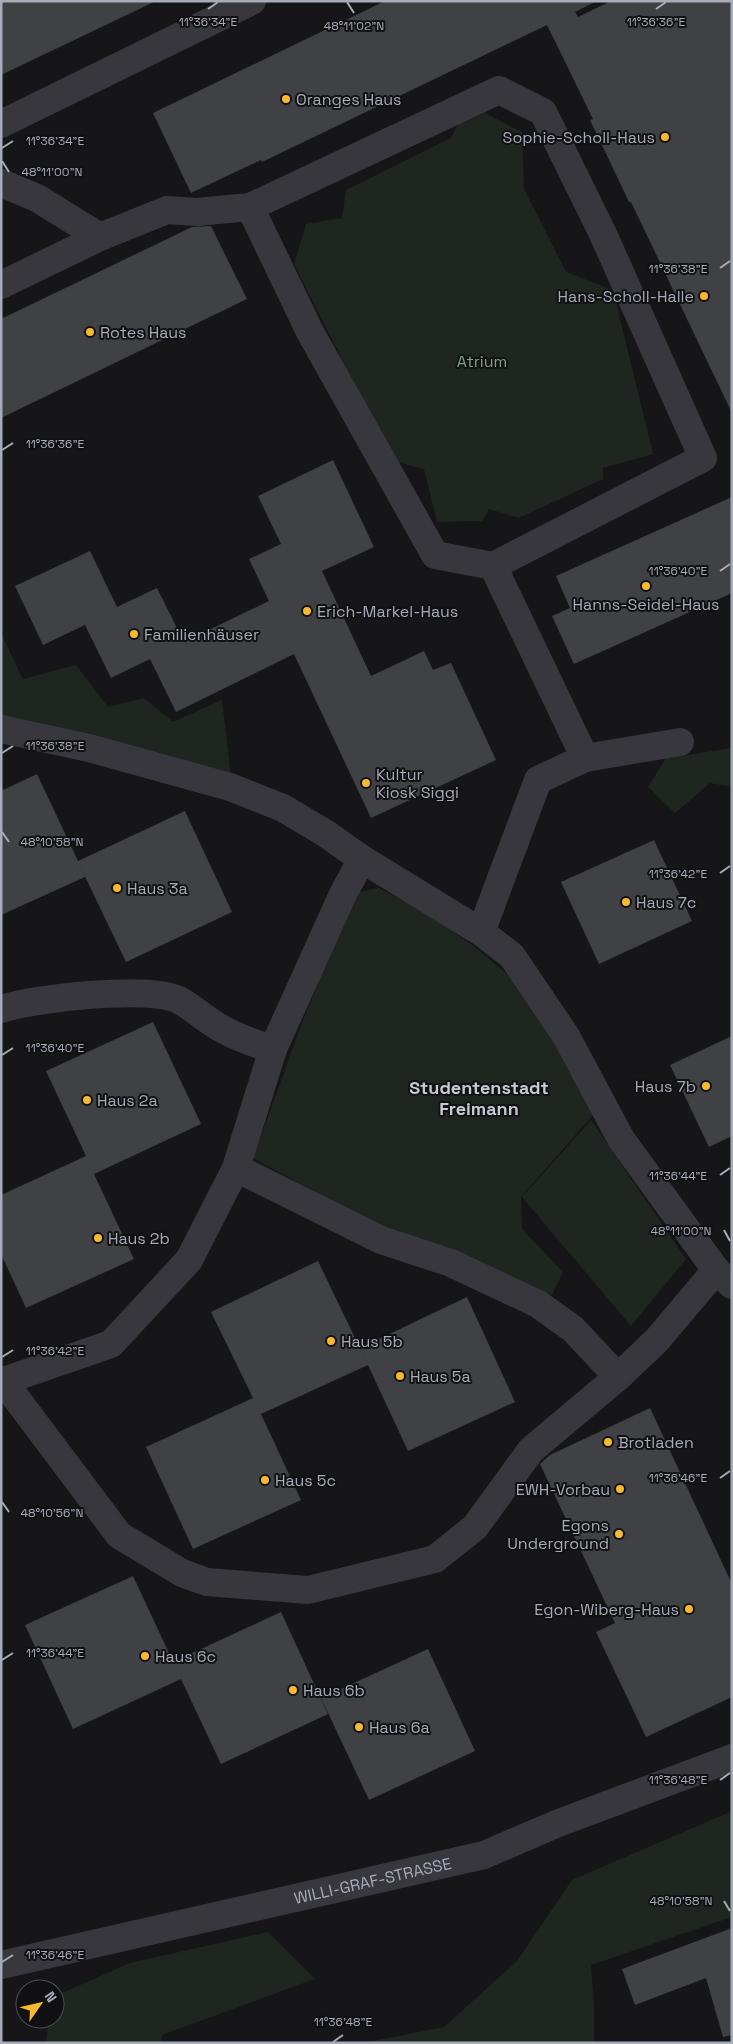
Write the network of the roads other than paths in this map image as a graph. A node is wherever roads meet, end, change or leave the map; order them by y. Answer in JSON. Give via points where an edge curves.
{"nodes":[{"id":1,"x":252,"y":1,"type":"edge"},
{"id":2,"x":1,"y":124,"type":"edge"},
{"id":3,"x":1,"y":183,"type":"edge"},
{"id":4,"x":250,"y":207,"type":"junction"},
{"id":5,"x":100,"y":237,"type":"junction"},
{"id":6,"x":1,"y":285,"type":"edge"},
{"id":7,"x":493,"y":566,"type":"junction"},
{"id":8,"x":1,"y":729,"type":"edge"},
{"id":9,"x":680,"y":742,"type":"dead end"},
{"id":10,"x":585,"y":758,"type":"junction"},
{"id":11,"x":362,"y":859,"type":"junction"},
{"id":12,"x":480,"y":932,"type":"junction"},
{"id":13,"x":1,"y":1009,"type":"edge"},
{"id":14,"x":273,"y":1049,"type":"junction"},
{"id":15,"x":236,"y":1168,"type":"junction"},
{"id":16,"x":724,"y":1278,"type":"edge"},
{"id":17,"x":618,"y":1377,"type":"junction"},
{"id":18,"x":3,"y":1382,"type":"edge"},
{"id":19,"x":732,"y":1758,"type":"edge"},
{"id":20,"x":1,"y":1965,"type":"edge"}],
"edges":[{"from":1,"to":2,"type":"street"},
{"from":3,"to":5,"type":"street","via":[[38,198]]},
{"from":4,"to":5,"type":"street","via":[[197,212],[167,210]]},
{"from":4,"to":7,"type":"street","via":[[310,332],[434,555]]},
{"from":4,"to":7,"type":"street","via":[[499,90],[543,112],[604,234],[703,458]]},
{"from":5,"to":6,"type":"street"},
{"from":7,"to":10,"type":"street"},
{"from":8,"to":11,"type":"street","via":[[89,748],[230,787],[283,808],[325,832]]},
{"from":9,"to":10,"type":"street"},
{"from":10,"to":12,"type":"street","via":[[538,780]]},
{"from":11,"to":12,"type":"street"},
{"from":11,"to":14,"type":"street"},
{"from":12,"to":16,"type":"street","via":[[512,956],[566,1036],[621,1139]]},
{"from":13,"to":14,"type":"street","via":[[76,996],[148,993],[178,999],[218,1026]]},
{"from":14,"to":15,"type":"street"},
{"from":15,"to":17,"type":"street","via":[[381,1240],[451,1263],[538,1304],[573,1329]]},
{"from":15,"to":18,"type":"street","via":[[189,1260],[111,1344]]},
{"from":16,"to":17,"type":"street"},
{"from":17,"to":18,"type":"street","via":[[531,1450],[475,1527],[435,1559],[308,1590],[207,1582],[182,1573],[119,1535]]},
{"from":19,"to":20,"type":"street","name":"WILLI-GRAF-STRASSE","via":[[556,1824],[484,1855]]}]}
